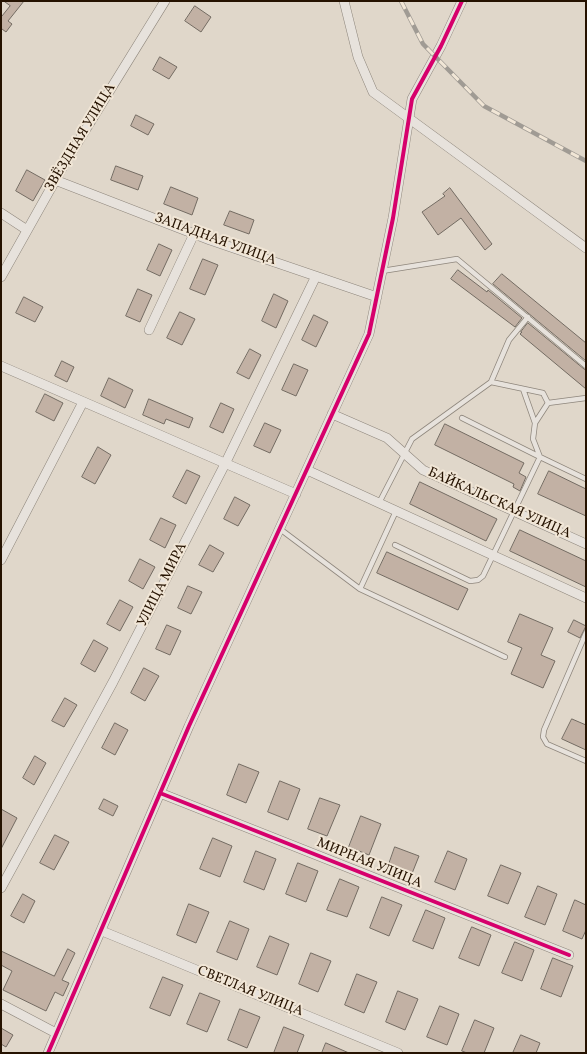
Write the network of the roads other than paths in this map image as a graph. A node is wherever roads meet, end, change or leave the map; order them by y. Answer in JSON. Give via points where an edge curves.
{"nodes":[{"id":1,"x":165,"y":1,"type":"edge"},
{"id":2,"x":344,"y":1,"type":"edge"},
{"id":3,"x":462,"y":1,"type":"edge"},
{"id":4,"x":409,"y":118,"type":"junction"},
{"id":5,"x":55,"y":180,"type":"junction"},
{"id":6,"x":1,"y":213,"type":"edge"},
{"id":7,"x":27,"y":230,"type":"junction"},
{"id":8,"x":194,"y":234,"type":"junction"},
{"id":9,"x":586,"y":248,"type":"edge"},
{"id":10,"x":382,"y":271,"type":"junction"},
{"id":11,"x":316,"y":276,"type":"junction"},
{"id":12,"x":1,"y":277,"type":"edge"},
{"id":13,"x":377,"y":297,"type":"junction"},
{"id":14,"x":528,"y":318,"type":"junction"},
{"id":15,"x":149,"y":330,"type":"dead end"},
{"id":16,"x":1,"y":366,"type":"edge"},
{"id":17,"x":586,"y":366,"type":"edge"},
{"id":18,"x":491,"y":382,"type":"junction"},
{"id":19,"x":523,"y":389,"type":"junction"},
{"id":20,"x":586,"y":398,"type":"edge"},
{"id":21,"x":83,"y":402,"type":"junction"},
{"id":22,"x":548,"y":403,"type":"junction"},
{"id":23,"x":332,"y":414,"type":"junction"},
{"id":24,"x":462,"y":418,"type":"dead end"},
{"id":25,"x":535,"y":423,"type":"junction"},
{"id":26,"x":404,"y":453,"type":"junction"},
{"id":27,"x":540,"y":457,"type":"junction"},
{"id":28,"x":225,"y":464,"type":"junction"},
{"id":29,"x":307,"y":470,"type":"junction"},
{"id":30,"x":586,"y":479,"type":"edge"},
{"id":31,"x":296,"y":494,"type":"junction"},
{"id":32,"x":379,"y":503,"type":"junction"},
{"id":33,"x":396,"y":511,"type":"junction"},
{"id":34,"x":513,"y":511,"type":"junction"},
{"id":35,"x":280,"y":530,"type":"junction"},
{"id":36,"x":586,"y":544,"type":"edge"},
{"id":37,"x":395,"y":545,"type":"dead end"},
{"id":38,"x":493,"y":555,"type":"junction"},
{"id":39,"x":1,"y":560,"type":"edge"},
{"id":40,"x":360,"y":589,"type":"junction"},
{"id":41,"x":586,"y":598,"type":"edge"},
{"id":42,"x":586,"y":636,"type":"edge"},
{"id":43,"x":505,"y":657,"type":"dead end"},
{"id":44,"x":586,"y":761,"type":"edge"},
{"id":45,"x":160,"y":793,"type":"junction"},
{"id":46,"x":1,"y":888,"type":"edge"},
{"id":47,"x":102,"y":931,"type":"junction"},
{"id":48,"x":570,"y":955,"type":"dead end"},
{"id":49,"x":1,"y":1004,"type":"edge"},
{"id":50,"x":56,"y":1033,"type":"junction"},
{"id":51,"x":48,"y":1053,"type":"edge"},
{"id":52,"x":398,"y":1053,"type":"edge"}],
"edges":[{"from":1,"to":5,"type":"street","name":"ЗВЁЗДНАЯ УЛИЦА"},
{"from":2,"to":4,"type":"street","via":[[358,57],[373,92]]},
{"from":3,"to":4,"type":"street","via":[[412,99]]},
{"from":4,"to":9,"type":"street"},
{"from":4,"to":10,"type":"street"},
{"from":5,"to":7,"type":"street","name":"ЗВЁЗДНАЯ УЛИЦА"},
{"from":5,"to":8,"type":"street","name":"ЗАПАДНАЯ УЛИЦА"},
{"from":6,"to":7,"type":"street"},
{"from":7,"to":12,"type":"street","name":"ЗВЁЗДНАЯ УЛИЦА"},
{"from":8,"to":11,"type":"street","name":"ЗАПАДНАЯ УЛИЦА"},
{"from":8,"to":15,"type":"street"},
{"from":10,"to":13,"type":"street"},
{"from":10,"to":14,"type":"lane","via":[[457,259]]},
{"from":11,"to":13,"type":"street","name":"ЗАПАДНАЯ УЛИЦА"},
{"from":11,"to":28,"type":"street","name":"УЛИЦА МИРА"},
{"from":13,"to":23,"type":"street","via":[[369,334]]},
{"from":14,"to":17,"type":"lane"},
{"from":14,"to":18,"type":"lane","via":[[509,340]]},
{"from":16,"to":21,"type":"street"},
{"from":18,"to":19,"type":"lane"},
{"from":18,"to":26,"type":"lane","via":[[412,439]]},
{"from":19,"to":22,"type":"lane","via":[[543,393]]},
{"from":19,"to":25,"type":"lane"},
{"from":20,"to":22,"type":"lane"},
{"from":21,"to":28,"type":"street"},
{"from":21,"to":39,"type":"street"},
{"from":22,"to":25,"type":"lane"},
{"from":23,"to":26,"type":"street","name":"БАЙКАЛЬСКАЯ УЛИЦА","via":[[388,438]]},
{"from":23,"to":29,"type":"street"},
{"from":24,"to":27,"type":"lane"},
{"from":25,"to":27,"type":"lane","via":[[533,439]]},
{"from":26,"to":32,"type":"lane"},
{"from":26,"to":34,"type":"street","name":"БАЙКАЛЬСКАЯ УЛИЦА","via":[[423,470]]},
{"from":27,"to":30,"type":"lane"},
{"from":27,"to":34,"type":"lane"},
{"from":28,"to":31,"type":"street"},
{"from":28,"to":46,"type":"street","name":"УЛИЦА МИРА","via":[[117,675]]},
{"from":29,"to":31,"type":"street"},
{"from":29,"to":32,"type":"street"},
{"from":31,"to":35,"type":"street"},
{"from":32,"to":33,"type":"street"},
{"from":33,"to":38,"type":"street"},
{"from":33,"to":40,"type":"lane"},
{"from":34,"to":36,"type":"street","name":"БАЙКАЛЬСКАЯ УЛИЦА"},
{"from":34,"to":38,"type":"lane"},
{"from":35,"to":40,"type":"lane"},
{"from":35,"to":45,"type":"street"},
{"from":37,"to":38,"type":"lane","via":[[470,581],[483,576]]},
{"from":38,"to":41,"type":"street"},
{"from":40,"to":43,"type":"lane"},
{"from":42,"to":44,"type":"lane","via":[[543,737],[547,744]]},
{"from":45,"to":47,"type":"street"},
{"from":45,"to":48,"type":"street","name":"МИРНАЯ УЛИЦА"},
{"from":47,"to":50,"type":"street"},
{"from":47,"to":52,"type":"street","name":"СВЕТЛАЯ УЛИЦА"},
{"from":49,"to":50,"type":"street"},
{"from":50,"to":51,"type":"street"}]}
